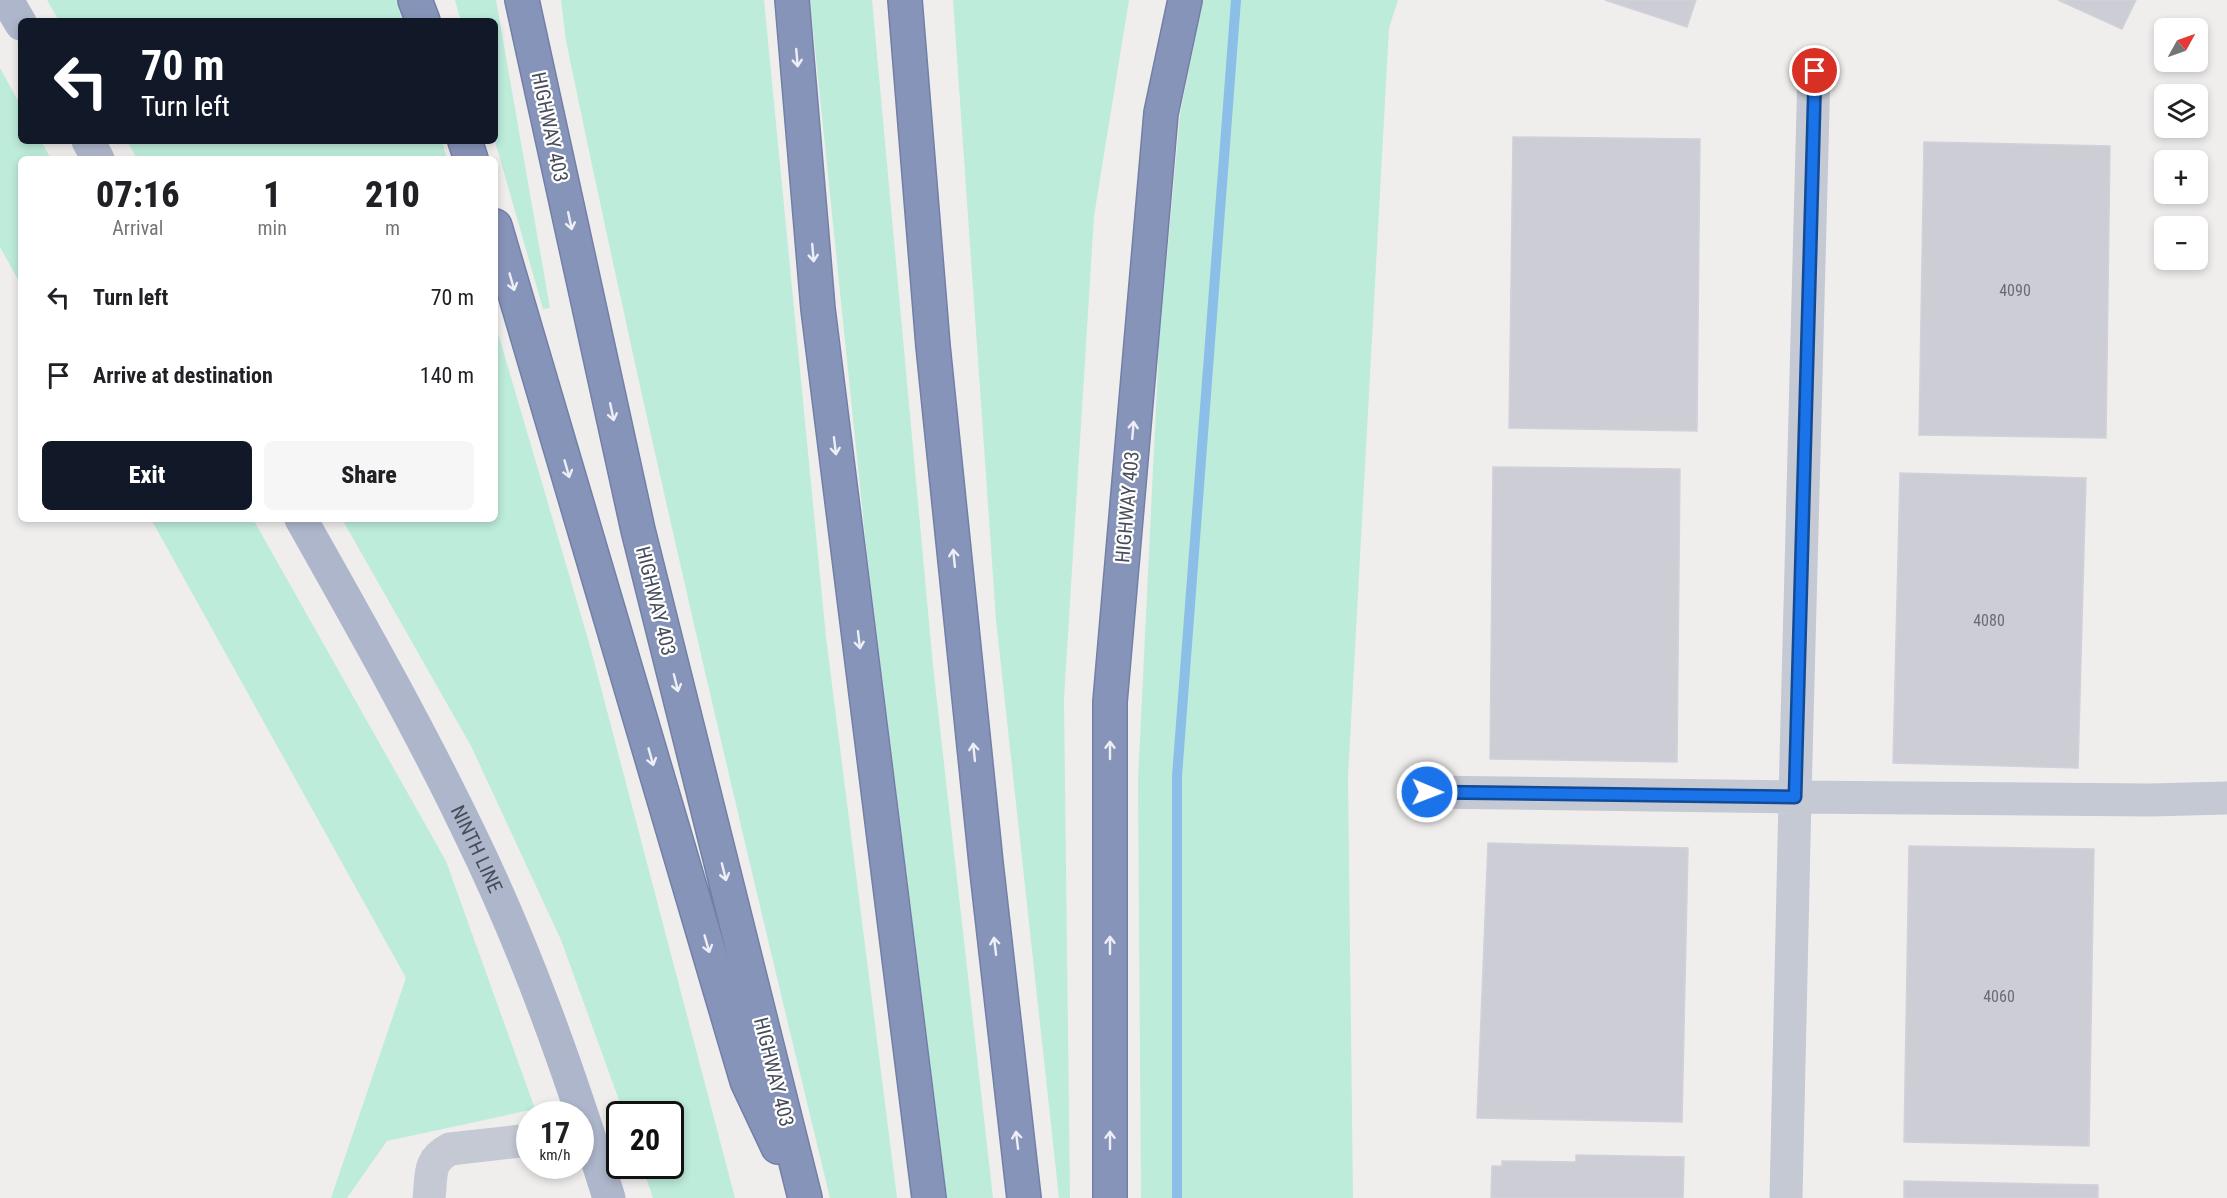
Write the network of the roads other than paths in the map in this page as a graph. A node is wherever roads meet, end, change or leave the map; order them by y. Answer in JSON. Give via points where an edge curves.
{"nodes":[{"id":1,"x":7,"y":0,"type":"edge"},
{"id":2,"x":415,"y":0,"type":"edge"},
{"id":3,"x":522,"y":0,"type":"edge"},
{"id":4,"x":792,"y":0,"type":"edge"},
{"id":5,"x":905,"y":0,"type":"edge"},
{"id":6,"x":1185,"y":0,"type":"edge"},
{"id":7,"x":422,"y":18,"type":"edge"},
{"id":8,"x":18,"y":19,"type":"edge"},
{"id":9,"x":1815,"y":71,"type":"dead end"},
{"id":10,"x":498,"y":236,"type":"edge"},
{"id":11,"x":303,"y":522,"type":"edge"},
{"id":12,"x":1427,"y":792,"type":"dead end"},
{"id":13,"x":1795,"y":797,"type":"junction"},
{"id":14,"x":2227,"y":798,"type":"edge"},
{"id":15,"x":575,"y":1101,"type":"edge"},
{"id":16,"x":516,"y":1142,"type":"edge"},
{"id":17,"x":594,"y":1156,"type":"edge"},
{"id":18,"x":429,"y":1198,"type":"edge"},
{"id":19,"x":609,"y":1198,"type":"edge"},
{"id":20,"x":803,"y":1198,"type":"edge"},
{"id":21,"x":929,"y":1198,"type":"edge"},
{"id":22,"x":1024,"y":1198,"type":"edge"},
{"id":23,"x":1110,"y":1198,"type":"edge"},
{"id":24,"x":1786,"y":1198,"type":"edge"}],
"edges":[{"from":1,"to":8,"type":"main road"},
{"from":2,"to":7,"type":"highway"},
{"from":3,"to":20,"type":"highway","name":"HIGHWAY 403","one_way":true,"via":[[638,530]]},
{"from":4,"to":21,"type":"highway","one_way":true,"via":[[818,309]]},
{"from":22,"to":5,"type":"highway","one_way":true,"via":[[933,346]]},
{"from":23,"to":6,"type":"highway","name":"HIGHWAY 403","one_way":true,"via":[[1110,702],[1161,113]]},
{"from":9,"to":13,"type":"lane"},
{"from":10,"to":20,"type":"highway","one_way":true,"via":[[747,1081]]},
{"from":11,"to":15,"type":"main road","name":"NINTH LINE","via":[[381,661],[469,831],[529,967]]},
{"from":12,"to":13,"type":"lane"},
{"from":13,"to":14,"type":"lane"},
{"from":13,"to":24,"type":"lane"},
{"from":16,"to":18,"type":"lane","via":[[450,1149],[439,1154],[433,1161]]},
{"from":17,"to":19,"type":"main road","name":"NINTH LINE"}]}
